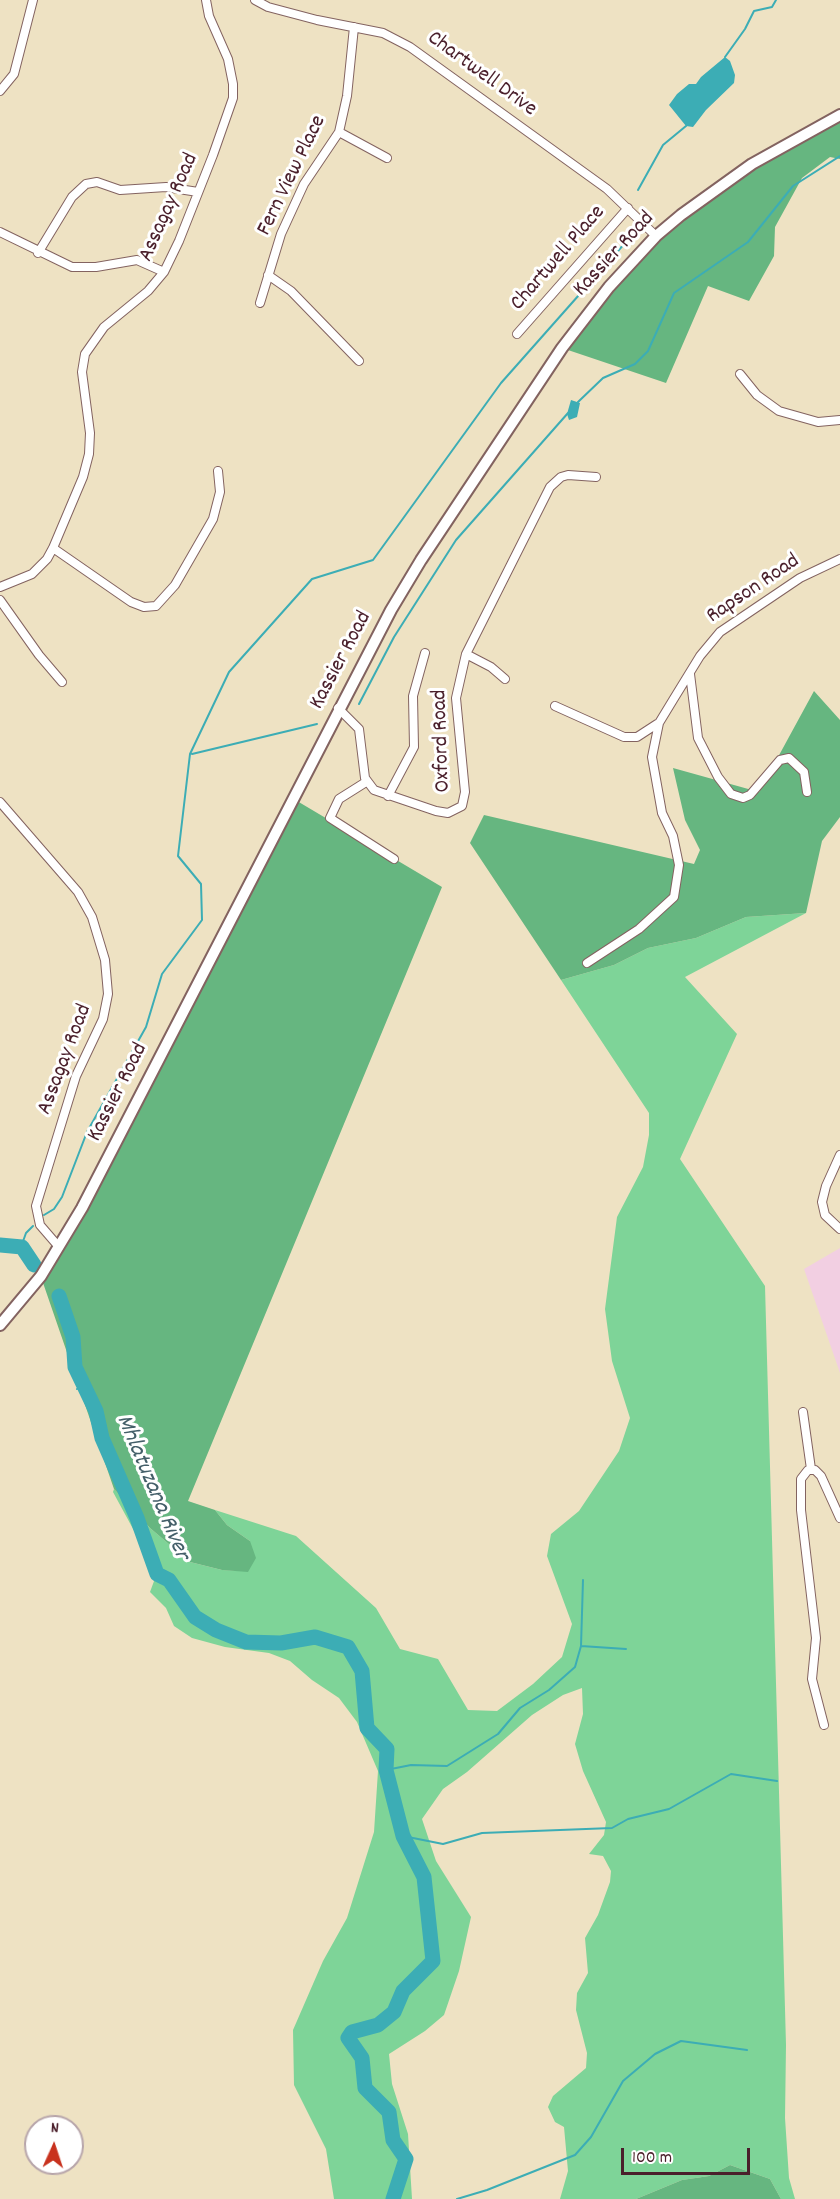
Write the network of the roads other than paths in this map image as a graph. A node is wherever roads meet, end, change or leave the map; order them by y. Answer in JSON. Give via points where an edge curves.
{"nodes":[{"id":1,"x":33,"y":0,"type":"edge"},
{"id":2,"x":206,"y":0,"type":"edge"},
{"id":3,"x":255,"y":0,"type":"edge"},
{"id":4,"x":354,"y":27,"type":"junction"},
{"id":5,"x":0,"y":91,"type":"edge"},
{"id":6,"x":840,"y":115,"type":"edge"},
{"id":7,"x":339,"y":132,"type":"junction"},
{"id":8,"x":387,"y":158,"type":"dead end"},
{"id":9,"x":198,"y":192,"type":"junction"},
{"id":10,"x":628,"y":208,"type":"junction"},
{"id":11,"x":0,"y":232,"type":"edge"},
{"id":12,"x":656,"y":236,"type":"junction"},
{"id":13,"x":38,"y":253,"type":"junction"},
{"id":14,"x":164,"y":272,"type":"junction"},
{"id":15,"x":268,"y":275,"type":"junction"},
{"id":16,"x":260,"y":303,"type":"dead end"},
{"id":17,"x":518,"y":334,"type":"dead end"},
{"id":18,"x":359,"y":361,"type":"dead end"},
{"id":19,"x":740,"y":374,"type":"dead end"},
{"id":20,"x":840,"y":420,"type":"edge"},
{"id":21,"x":218,"y":471,"type":"dead end"},
{"id":22,"x":596,"y":477,"type":"dead end"},
{"id":23,"x":53,"y":548,"type":"junction"},
{"id":24,"x":840,"y":559,"type":"edge"},
{"id":25,"x":0,"y":587,"type":"edge"},
{"id":26,"x":0,"y":600,"type":"edge"},
{"id":27,"x":425,"y":653,"type":"dead end"},
{"id":28,"x":466,"y":654,"type":"junction"},
{"id":29,"x":690,"y":673,"type":"junction"},
{"id":30,"x":505,"y":679,"type":"dead end"},
{"id":31,"x":62,"y":682,"type":"dead end"},
{"id":32,"x":555,"y":706,"type":"dead end"},
{"id":33,"x":338,"y":708,"type":"junction"},
{"id":34,"x":659,"y":723,"type":"junction"},
{"id":35,"x":366,"y":782,"type":"junction"},
{"id":36,"x":807,"y":792,"type":"dead end"},
{"id":37,"x":388,"y":796,"type":"junction"},
{"id":38,"x":0,"y":802,"type":"edge"},
{"id":39,"x":394,"y":859,"type":"dead end"},
{"id":40,"x":587,"y":963,"type":"dead end"},
{"id":41,"x":840,"y":1155,"type":"edge"},
{"id":42,"x":840,"y":1229,"type":"edge"},
{"id":43,"x":59,"y":1247,"type":"junction"},
{"id":44,"x":0,"y":1325,"type":"edge"},
{"id":45,"x":802,"y":1412,"type":"dead end"},
{"id":46,"x":811,"y":1469,"type":"junction"},
{"id":47,"x":840,"y":1518,"type":"edge"},
{"id":48,"x":824,"y":1725,"type":"dead end"}],
"edges":[{"from":1,"to":5,"type":"street","via":[[17,64]]},
{"from":2,"to":9,"type":"street","name":"Assagay Road","via":[[232,70],[233,90]]},
{"from":3,"to":4,"type":"street","name":"Chartwell Drive"},
{"from":4,"to":7,"type":"street","name":"Fern View Place"},
{"from":4,"to":10,"type":"street","name":"Chartwell Drive","via":[[395,38],[434,61]]},
{"from":6,"to":12,"type":"main road","name":"Kassier Road","via":[[723,183]]},
{"from":7,"to":8,"type":"street"},
{"from":7,"to":15,"type":"street","name":"Fern View Place","via":[[304,184]]},
{"from":9,"to":13,"type":"street","via":[[166,187],[120,190],[97,182],[86,184],[72,197]]},
{"from":9,"to":14,"type":"street","name":"Assagay Road"},
{"from":10,"to":12,"type":"street","name":"Chartwell Drive"},
{"from":10,"to":17,"type":"street","name":"Chartwell Place"},
{"from":11,"to":13,"type":"street"},
{"from":12,"to":33,"type":"main road","name":"Kassier Road","via":[[596,302],[524,404],[421,560]]},
{"from":13,"to":14,"type":"street","via":[[76,267],[137,260]]},
{"from":14,"to":23,"type":"street","name":"Assagay Road","via":[[148,291],[104,327],[85,354],[82,372],[89,454]]},
{"from":15,"to":16,"type":"street","name":"Fern View Place"},
{"from":15,"to":18,"type":"street","via":[[291,291]]},
{"from":19,"to":20,"type":"street","via":[[779,411],[818,422]]},
{"from":21,"to":23,"type":"street","via":[[220,492],[213,519],[175,585],[156,606],[131,602]]},
{"from":22,"to":28,"type":"street","name":"Oxford Road","via":[[568,475],[550,487]]},
{"from":23,"to":25,"type":"street","name":"Assagay Road","via":[[32,574]]},
{"from":24,"to":29,"type":"street","name":"Rapson Road","via":[[800,578],[720,632]]},
{"from":26,"to":31,"type":"street"},
{"from":27,"to":37,"type":"street","via":[[413,696],[414,747]]},
{"from":28,"to":30,"type":"street"},
{"from":28,"to":37,"type":"street","name":"Oxford Road","via":[[456,698],[464,803],[457,810],[442,812]]},
{"from":29,"to":34,"type":"street","name":"Rapson Road"},
{"from":29,"to":36,"type":"street","via":[[698,738],[731,794],[743,798],[750,795],[780,760],[789,758],[804,772]]},
{"from":32,"to":34,"type":"street","name":"Rapson Road","via":[[624,737],[637,737]]},
{"from":33,"to":35,"type":"street","via":[[356,723],[361,735]]},
{"from":33,"to":43,"type":"main road","name":"Kassier Road"},
{"from":34,"to":40,"type":"street","name":"Rapson Road","via":[[652,757],[662,813],[673,836],[679,865],[674,897],[639,929]]},
{"from":35,"to":37,"type":"street","name":"Oxford Road"},
{"from":35,"to":39,"type":"street","via":[[339,799],[330,818]]},
{"from":38,"to":43,"type":"street","name":"Assagay Road","via":[[78,892],[92,917],[105,960],[108,994],[103,1019],[76,1076],[36,1206],[38,1221]]},
{"from":41,"to":42,"type":"street","via":[[822,1202],[825,1215]]},
{"from":43,"to":44,"type":"main road","name":"Kassier Road","via":[[26,1296]]},
{"from":45,"to":46,"type":"street"},
{"from":46,"to":47,"type":"street","via":[[821,1476]]},
{"from":46,"to":48,"type":"street","via":[[801,1479],[801,1510],[816,1638],[812,1679]]}]}
